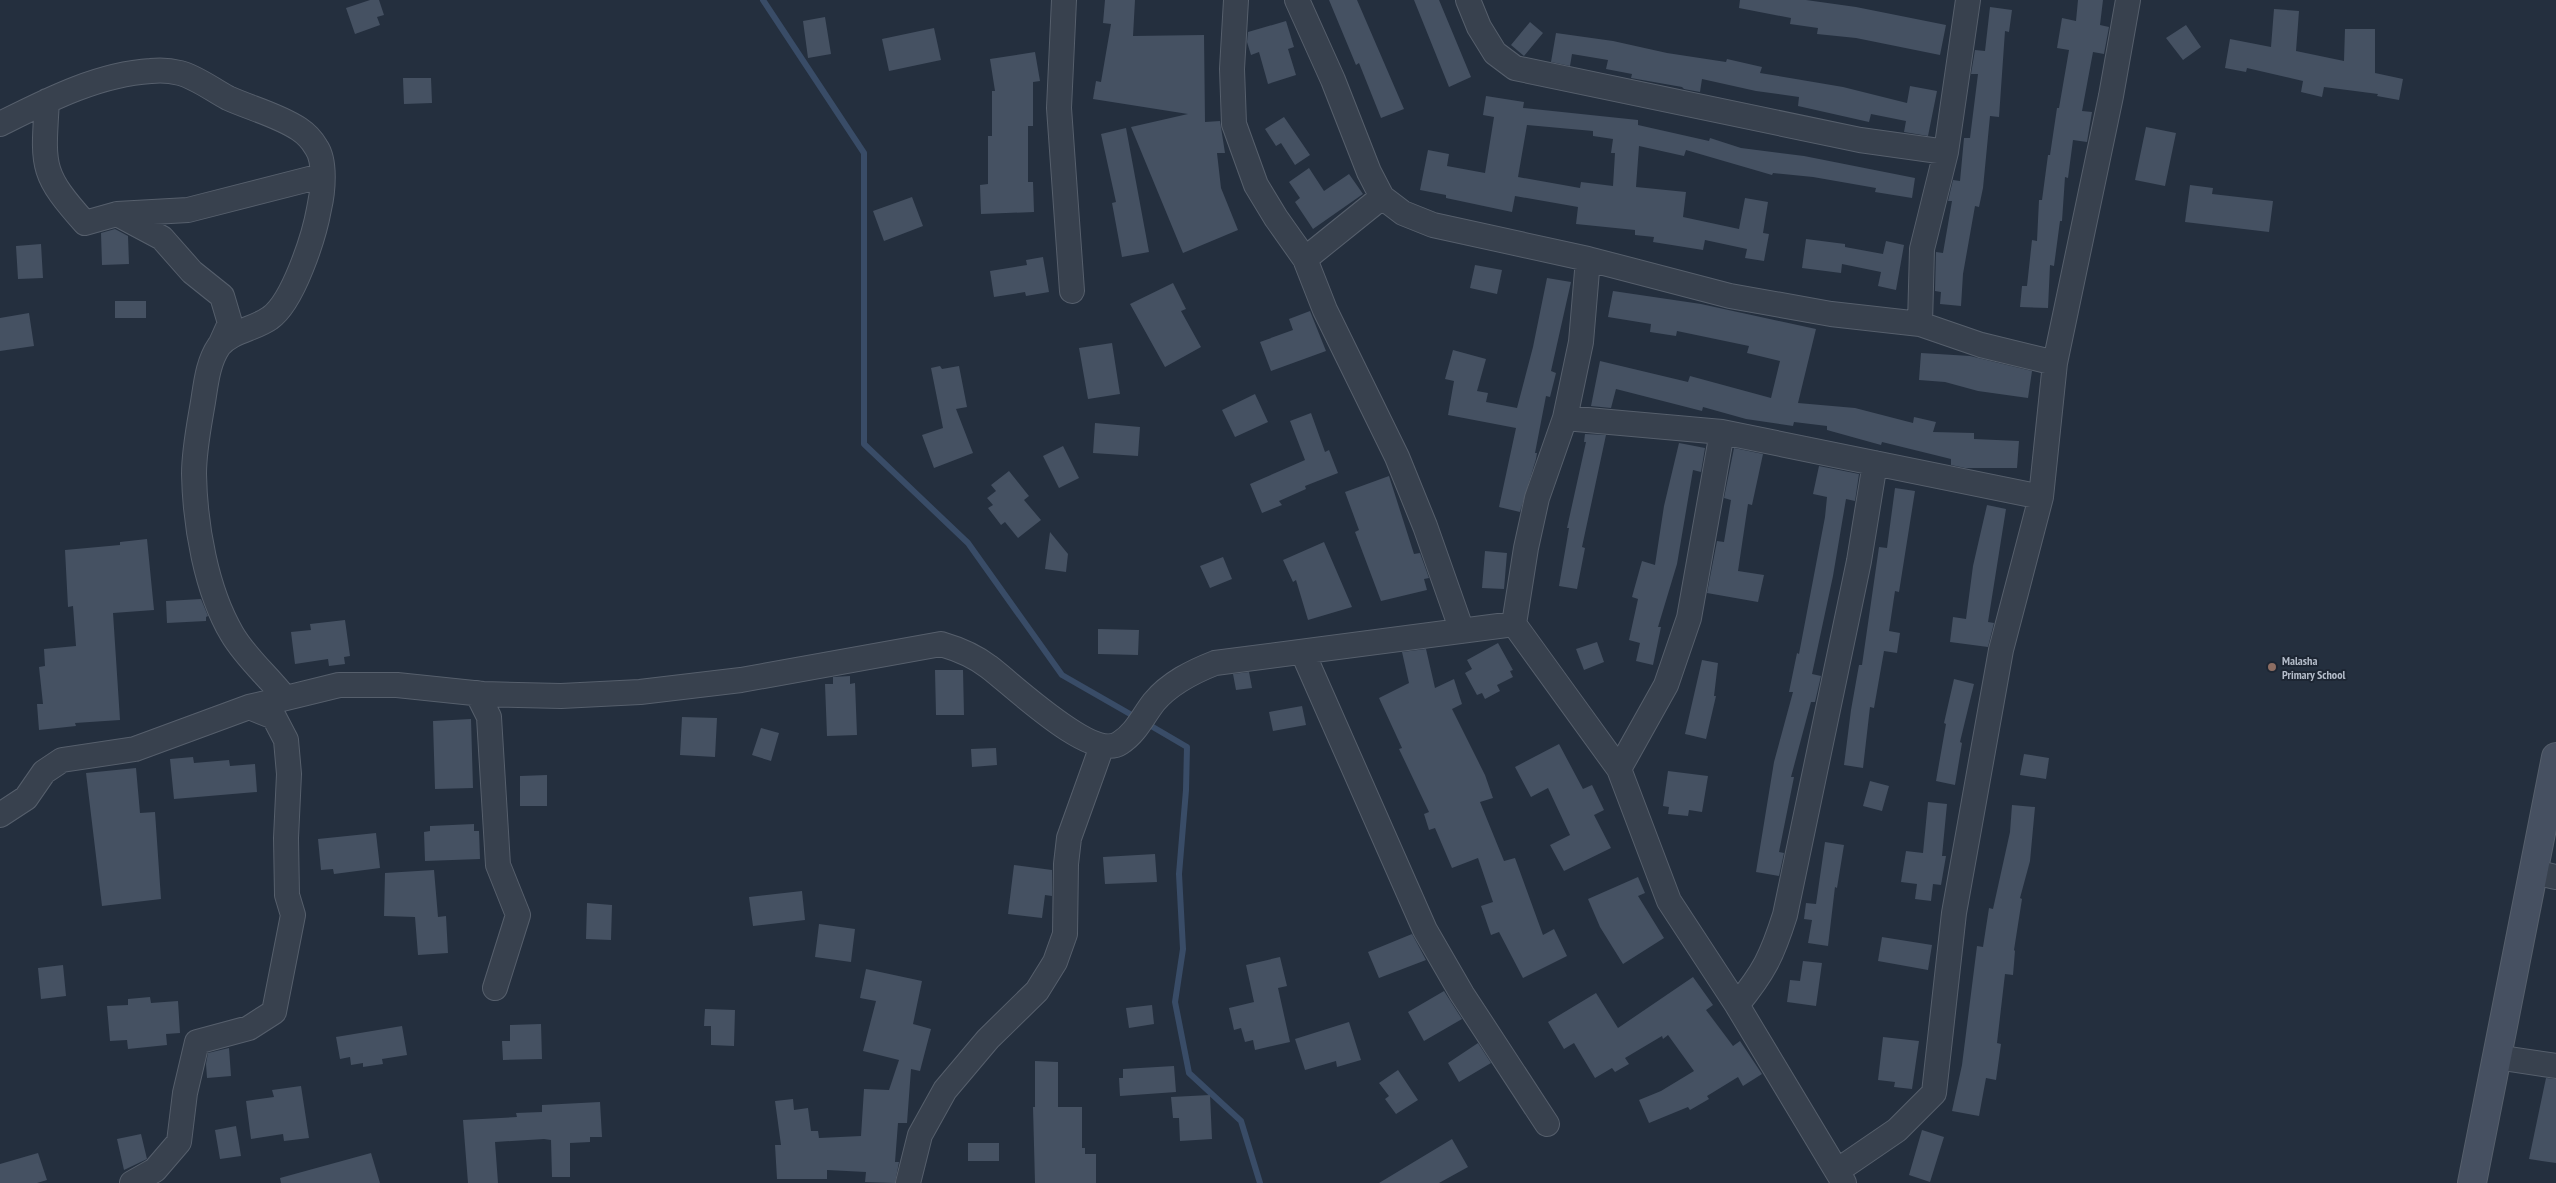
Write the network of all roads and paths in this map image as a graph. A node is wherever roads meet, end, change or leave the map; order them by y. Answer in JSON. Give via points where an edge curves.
{"nodes":[{"id":1,"x":1064,"y":0,"type":"edge"},
{"id":2,"x":1236,"y":0,"type":"edge"},
{"id":3,"x":1297,"y":0,"type":"edge"},
{"id":4,"x":1468,"y":0,"type":"edge"},
{"id":5,"x":2128,"y":0,"type":"edge"},
{"id":6,"x":1962,"y":1,"type":"edge"},
{"id":7,"x":47,"y":101,"type":"junction"},
{"id":8,"x":0,"y":124,"type":"edge"},
{"id":9,"x":1946,"y":152,"type":"junction"},
{"id":10,"x":321,"y":176,"type":"junction"},
{"id":11,"x":1382,"y":197,"type":"junction"},
{"id":12,"x":117,"y":214,"type":"junction"},
{"id":13,"x":1305,"y":259,"type":"junction"},
{"id":14,"x":1588,"y":259,"type":"junction"},
{"id":15,"x":1072,"y":291,"type":"dead end"},
{"id":16,"x":1920,"y":324,"type":"junction"},
{"id":17,"x":221,"y":343,"type":"junction"},
{"id":18,"x":2055,"y":363,"type":"junction"},
{"id":19,"x":1565,"y":418,"type":"junction"},
{"id":20,"x":1722,"y":432,"type":"junction"},
{"id":21,"x":1875,"y":463,"type":"junction"},
{"id":22,"x":2041,"y":497,"type":"junction"},
{"id":23,"x":1514,"y":624,"type":"junction"},
{"id":24,"x":1462,"y":631,"type":"junction"},
{"id":25,"x":1302,"y":653,"type":"junction"},
{"id":26,"x":477,"y":693,"type":"junction"},
{"id":27,"x":285,"y":698,"type":"junction"},
{"id":28,"x":249,"y":707,"type":"junction"},
{"id":29,"x":1102,"y":746,"type":"junction"},
{"id":30,"x":2556,"y":756,"type":"edge"},
{"id":31,"x":1619,"y":769,"type":"junction"},
{"id":32,"x":0,"y":815,"type":"edge"},
{"id":33,"x":2545,"y":875,"type":"edge"},
{"id":34,"x":495,"y":988,"type":"dead end"},
{"id":35,"x":1737,"y":1004,"type":"junction"},
{"id":36,"x":2496,"y":1057,"type":"junction"},
{"id":37,"x":2556,"y":1066,"type":"edge"},
{"id":38,"x":1547,"y":1124,"type":"dead end"},
{"id":39,"x":1840,"y":1177,"type":"edge"},
{"id":40,"x":132,"y":1183,"type":"edge"},
{"id":41,"x":908,"y":1183,"type":"edge"},
{"id":42,"x":2472,"y":1183,"type":"edge"}],
"edges":[{"from":1,"to":15,"type":"street","via":[[1060,108]]},
{"from":2,"to":13,"type":"street","via":[[1232,69],[1234,124],[1256,185]]},
{"from":3,"to":11,"type":"street"},
{"from":4,"to":9,"type":"street","via":[[1495,53],[1515,68],[1860,140]]},
{"from":5,"to":18,"type":"street"},
{"from":6,"to":9,"type":"street"},
{"from":7,"to":8,"type":"street"},
{"from":7,"to":10,"type":"street","via":[[106,80],[151,71],[181,73],[298,128],[318,149]]},
{"from":7,"to":12,"type":"street","via":[[44,154],[48,176],[62,198],[85,223]]},
{"from":9,"to":16,"type":"street","via":[[1922,249]]},
{"from":10,"to":12,"type":"street","via":[[188,210]]},
{"from":10,"to":17,"type":"street","via":[[320,209],[293,290],[284,306],[269,319]]},
{"from":11,"to":13,"type":"street"},
{"from":11,"to":14,"type":"street","via":[[1403,213],[1433,225]]},
{"from":12,"to":17,"type":"street","via":[[162,238],[192,272],[222,296],[230,323]]},
{"from":13,"to":24,"type":"street","via":[[1325,310],[1397,457],[1426,526]]},
{"from":14,"to":16,"type":"street","via":[[1730,296],[1831,314]]},
{"from":14,"to":19,"type":"street","via":[[1580,342]]},
{"from":16,"to":18,"type":"street","via":[[1981,346]]},
{"from":17,"to":27,"type":"street","via":[[209,370],[196,445],[194,474],[200,536],[206,566],[231,632],[245,654],[263,670]]},
{"from":18,"to":22,"type":"street"},
{"from":19,"to":20,"type":"street"},
{"from":19,"to":23,"type":"street","via":[[1537,498]]},
{"from":20,"to":21,"type":"street"},
{"from":20,"to":31,"type":"street","via":[[1689,618],[1666,685]]},
{"from":21,"to":22,"type":"street"},
{"from":21,"to":35,"type":"street","via":[[1859,561],[1785,916],[1774,952],[1759,978]]},
{"from":22,"to":39,"type":"street","via":[[2002,650],[1956,903],[1934,1093],[1897,1130]]},
{"from":23,"to":24,"type":"street"},
{"from":23,"to":31,"type":"street"},
{"from":24,"to":25,"type":"street"},
{"from":25,"to":29,"type":"street","via":[[1214,663],[1190,673],[1154,702],[1137,728],[1119,745]]},
{"from":25,"to":38,"type":"street","via":[[1425,930],[1462,994]]},
{"from":26,"to":27,"type":"street","via":[[369,684],[339,685]]},
{"from":26,"to":29,"type":"street","via":[[561,696],[640,692],[741,680],[941,644],[959,649],[988,666],[1048,716]]},
{"from":26,"to":34,"type":"street","via":[[489,716],[498,865],[518,915]]},
{"from":27,"to":28,"type":"street"},
{"from":28,"to":32,"type":"street","via":[[135,749],[62,760],[44,772],[26,798]]},
{"from":28,"to":40,"type":"street","via":[[274,717],[286,740],[289,774],[287,895],[293,915],[274,1012],[249,1028],[197,1042],[185,1093],[179,1142],[155,1170]]},
{"from":29,"to":41,"type":"street","via":[[1069,838],[1065,934],[1055,962],[1037,991],[988,1039],[945,1090],[920,1135]]},
{"from":30,"to":33,"type":"main road"},
{"from":31,"to":35,"type":"street","via":[[1669,901]]},
{"from":33,"to":36,"type":"main road"},
{"from":35,"to":39,"type":"street"},
{"from":36,"to":37,"type":"street"},
{"from":36,"to":42,"type":"main road"}]}
